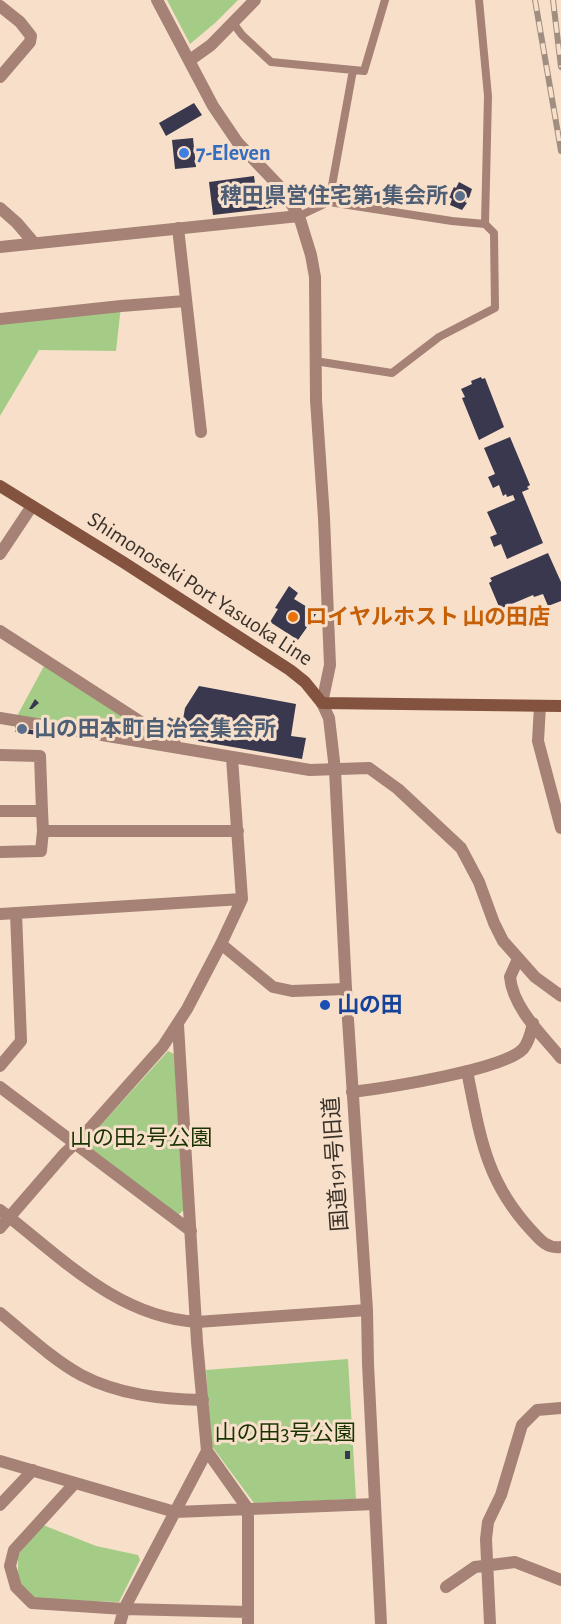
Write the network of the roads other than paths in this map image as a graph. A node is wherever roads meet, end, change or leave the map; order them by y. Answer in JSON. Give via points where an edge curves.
{"nodes":[{"id":1,"x":157,"y":0,"type":"edge"},
{"id":2,"x":255,"y":0,"type":"edge"},
{"id":3,"x":385,"y":0,"type":"edge"},
{"id":4,"x":479,"y":0,"type":"edge"},
{"id":5,"x":0,"y":6,"type":"edge"},
{"id":6,"x":233,"y":22,"type":"junction"},
{"id":7,"x":190,"y":60,"type":"junction"},
{"id":8,"x":352,"y":70,"type":"junction"},
{"id":9,"x":0,"y":77,"type":"edge"},
{"id":10,"x":329,"y":202,"type":"junction"},
{"id":11,"x":0,"y":208,"type":"edge"},
{"id":12,"x":299,"y":216,"type":"junction"},
{"id":13,"x":485,"y":224,"type":"junction"},
{"id":14,"x":178,"y":228,"type":"junction"},
{"id":15,"x":34,"y":243,"type":"junction"},
{"id":16,"x":0,"y":247,"type":"edge"},
{"id":17,"x":185,"y":301,"type":"junction"},
{"id":18,"x":0,"y":319,"type":"edge"},
{"id":19,"x":315,"y":361,"type":"junction"},
{"id":20,"x":201,"y":432,"type":"dead end"},
{"id":21,"x":0,"y":486,"type":"edge"},
{"id":22,"x":32,"y":506,"type":"junction"},
{"id":23,"x":0,"y":554,"type":"edge"},
{"id":24,"x":0,"y":631,"type":"edge"},
{"id":25,"x":322,"y":703,"type":"junction"},
{"id":26,"x":540,"y":706,"type":"junction"},
{"id":27,"x":561,"y":706,"type":"edge"},
{"id":28,"x":0,"y":718,"type":"edge"},
{"id":29,"x":182,"y":748,"type":"junction"},
{"id":30,"x":0,"y":756,"type":"edge"},
{"id":31,"x":232,"y":758,"type":"junction"},
{"id":32,"x":336,"y":770,"type":"junction"},
{"id":33,"x":0,"y":811,"type":"edge"},
{"id":34,"x":42,"y":811,"type":"junction"},
{"id":35,"x":561,"y":828,"type":"edge"},
{"id":36,"x":43,"y":831,"type":"junction"},
{"id":37,"x":238,"y":831,"type":"junction"},
{"id":38,"x":0,"y":852,"type":"edge"},
{"id":39,"x":242,"y":899,"type":"junction"},
{"id":40,"x":0,"y":914,"type":"edge"},
{"id":41,"x":16,"y":914,"type":"junction"},
{"id":42,"x":221,"y":944,"type":"junction"},
{"id":43,"x":518,"y":959,"type":"junction"},
{"id":44,"x":346,"y":989,"type":"junction"},
{"id":45,"x":561,"y":996,"type":"edge"},
{"id":46,"x":533,"y":1023,"type":"junction"},
{"id":47,"x":178,"y":1025,"type":"junction"},
{"id":48,"x":561,"y":1058,"type":"edge"},
{"id":49,"x":0,"y":1066,"type":"edge"},
{"id":50,"x":467,"y":1071,"type":"junction"},
{"id":51,"x":0,"y":1087,"type":"edge"},
{"id":52,"x":352,"y":1092,"type":"junction"},
{"id":53,"x":74,"y":1144,"type":"junction"},
{"id":54,"x":4,"y":1214,"type":"edge"},
{"id":55,"x":0,"y":1228,"type":"edge"},
{"id":56,"x":191,"y":1231,"type":"junction"},
{"id":57,"x":561,"y":1247,"type":"edge"},
{"id":58,"x":367,"y":1310,"type":"junction"},
{"id":59,"x":0,"y":1313,"type":"edge"},
{"id":60,"x":197,"y":1322,"type":"junction"},
{"id":61,"x":203,"y":1401,"type":"junction"},
{"id":62,"x":561,"y":1408,"type":"edge"},
{"id":63,"x":207,"y":1451,"type":"junction"},
{"id":64,"x":0,"y":1461,"type":"edge"},
{"id":65,"x":33,"y":1470,"type":"junction"},
{"id":66,"x":75,"y":1483,"type":"junction"},
{"id":67,"x":375,"y":1504,"type":"junction"},
{"id":68,"x":0,"y":1505,"type":"edge"},
{"id":69,"x":248,"y":1509,"type":"junction"},
{"id":70,"x":175,"y":1512,"type":"junction"},
{"id":71,"x":488,"y":1564,"type":"junction"},
{"id":72,"x":561,"y":1580,"type":"edge"},
{"id":73,"x":446,"y":1587,"type":"dead end"},
{"id":74,"x":124,"y":1609,"type":"junction"},
{"id":75,"x":248,"y":1618,"type":"edge"},
{"id":76,"x":120,"y":1624,"type":"edge"},
{"id":77,"x":381,"y":1624,"type":"edge"},
{"id":78,"x":490,"y":1624,"type":"edge"}],
"edges":[{"from":1,"to":7,"type":"street"},
{"from":2,"to":6,"type":"street"},
{"from":3,"to":8,"type":"lane","via":[[364,71]]},
{"from":4,"to":13,"type":"lane","via":[[488,96]]},
{"from":5,"to":9,"type":"street","via":[[31,36]]},
{"from":6,"to":7,"type":"street"},
{"from":6,"to":8,"type":"lane","via":[[272,62]]},
{"from":7,"to":12,"type":"street","via":[[213,106],[238,142],[281,188]]},
{"from":8,"to":10,"type":"lane"},
{"from":10,"to":12,"type":"lane"},
{"from":10,"to":13,"type":"lane"},
{"from":11,"to":15,"type":"street"},
{"from":12,"to":14,"type":"street"},
{"from":12,"to":19,"type":"street","via":[[315,277]]},
{"from":13,"to":19,"type":"lane","via":[[494,233],[495,308],[439,337],[393,373]]},
{"from":14,"to":15,"type":"street"},
{"from":14,"to":17,"type":"street"},
{"from":15,"to":16,"type":"street"},
{"from":17,"to":18,"type":"street"},
{"from":17,"to":20,"type":"street"},
{"from":19,"to":25,"type":"street","via":[[330,665]]},
{"from":21,"to":22,"type":"main road","name":"Shimonoseki Port Yasuoka Line"},
{"from":22,"to":23,"type":"street"},
{"from":22,"to":25,"type":"main road","name":"Shimonoseki Port Yasuoka Line","via":[[290,670]]},
{"from":24,"to":29,"type":"street"},
{"from":25,"to":26,"type":"main road"},
{"from":25,"to":32,"type":"street","name":"国道191号旧道","via":[[329,718]]},
{"from":26,"to":27,"type":"main road"},
{"from":26,"to":35,"type":"street","via":[[538,741]]},
{"from":28,"to":29,"type":"street"},
{"from":29,"to":31,"type":"street"},
{"from":30,"to":34,"type":"street","via":[[40,756]]},
{"from":31,"to":32,"type":"street"},
{"from":31,"to":37,"type":"street"},
{"from":32,"to":43,"type":"street","via":[[369,768],[398,789],[457,844],[471,863],[494,924]]},
{"from":32,"to":44,"type":"street","name":"国道191号旧道"},
{"from":33,"to":34,"type":"street"},
{"from":34,"to":36,"type":"street"},
{"from":36,"to":37,"type":"street"},
{"from":36,"to":38,"type":"street","via":[[41,851]]},
{"from":37,"to":39,"type":"street"},
{"from":39,"to":41,"type":"street"},
{"from":39,"to":42,"type":"street"},
{"from":40,"to":41,"type":"street"},
{"from":41,"to":49,"type":"street","via":[[21,1041]]},
{"from":42,"to":44,"type":"street","via":[[273,987],[292,991]]},
{"from":42,"to":47,"type":"street"},
{"from":43,"to":45,"type":"street"},
{"from":43,"to":46,"type":"street","via":[[511,982],[517,1000]]},
{"from":44,"to":52,"type":"street","name":"国道191号旧道"},
{"from":46,"to":48,"type":"street"},
{"from":46,"to":50,"type":"street","via":[[522,1050]]},
{"from":47,"to":53,"type":"street"},
{"from":47,"to":56,"type":"street"},
{"from":50,"to":52,"type":"street"},
{"from":50,"to":57,"type":"street","via":[[477,1127],[499,1188],[543,1243]]},
{"from":51,"to":53,"type":"street"},
{"from":52,"to":58,"type":"street","name":"国道191号旧道"},
{"from":53,"to":54,"type":"street"},
{"from":53,"to":56,"type":"street"},
{"from":54,"to":55,"type":"street"},
{"from":54,"to":60,"type":"street","via":[[108,1294],[152,1314]]},
{"from":56,"to":60,"type":"street"},
{"from":58,"to":60,"type":"street"},
{"from":58,"to":67,"type":"street","name":"国道191号旧道"},
{"from":59,"to":61,"type":"street","via":[[80,1374],[102,1384],[152,1397]]},
{"from":60,"to":61,"type":"street"},
{"from":61,"to":63,"type":"street"},
{"from":62,"to":71,"type":"street","via":[[537,1410],[522,1425],[505,1485],[488,1522]]},
{"from":63,"to":69,"type":"street"},
{"from":63,"to":70,"type":"street"},
{"from":64,"to":65,"type":"street"},
{"from":65,"to":66,"type":"street"},
{"from":65,"to":68,"type":"street"},
{"from":66,"to":70,"type":"street"},
{"from":66,"to":74,"type":"street","via":[[14,1550],[10,1566],[16,1587],[32,1602]]},
{"from":67,"to":69,"type":"street"},
{"from":67,"to":77,"type":"street","name":"国道191号旧道"},
{"from":69,"to":70,"type":"street"},
{"from":69,"to":75,"type":"street"},
{"from":70,"to":74,"type":"street"},
{"from":71,"to":72,"type":"street","via":[[515,1562]]},
{"from":71,"to":73,"type":"street"},
{"from":71,"to":78,"type":"street"},
{"from":74,"to":75,"type":"street"},
{"from":74,"to":76,"type":"street"}]}
